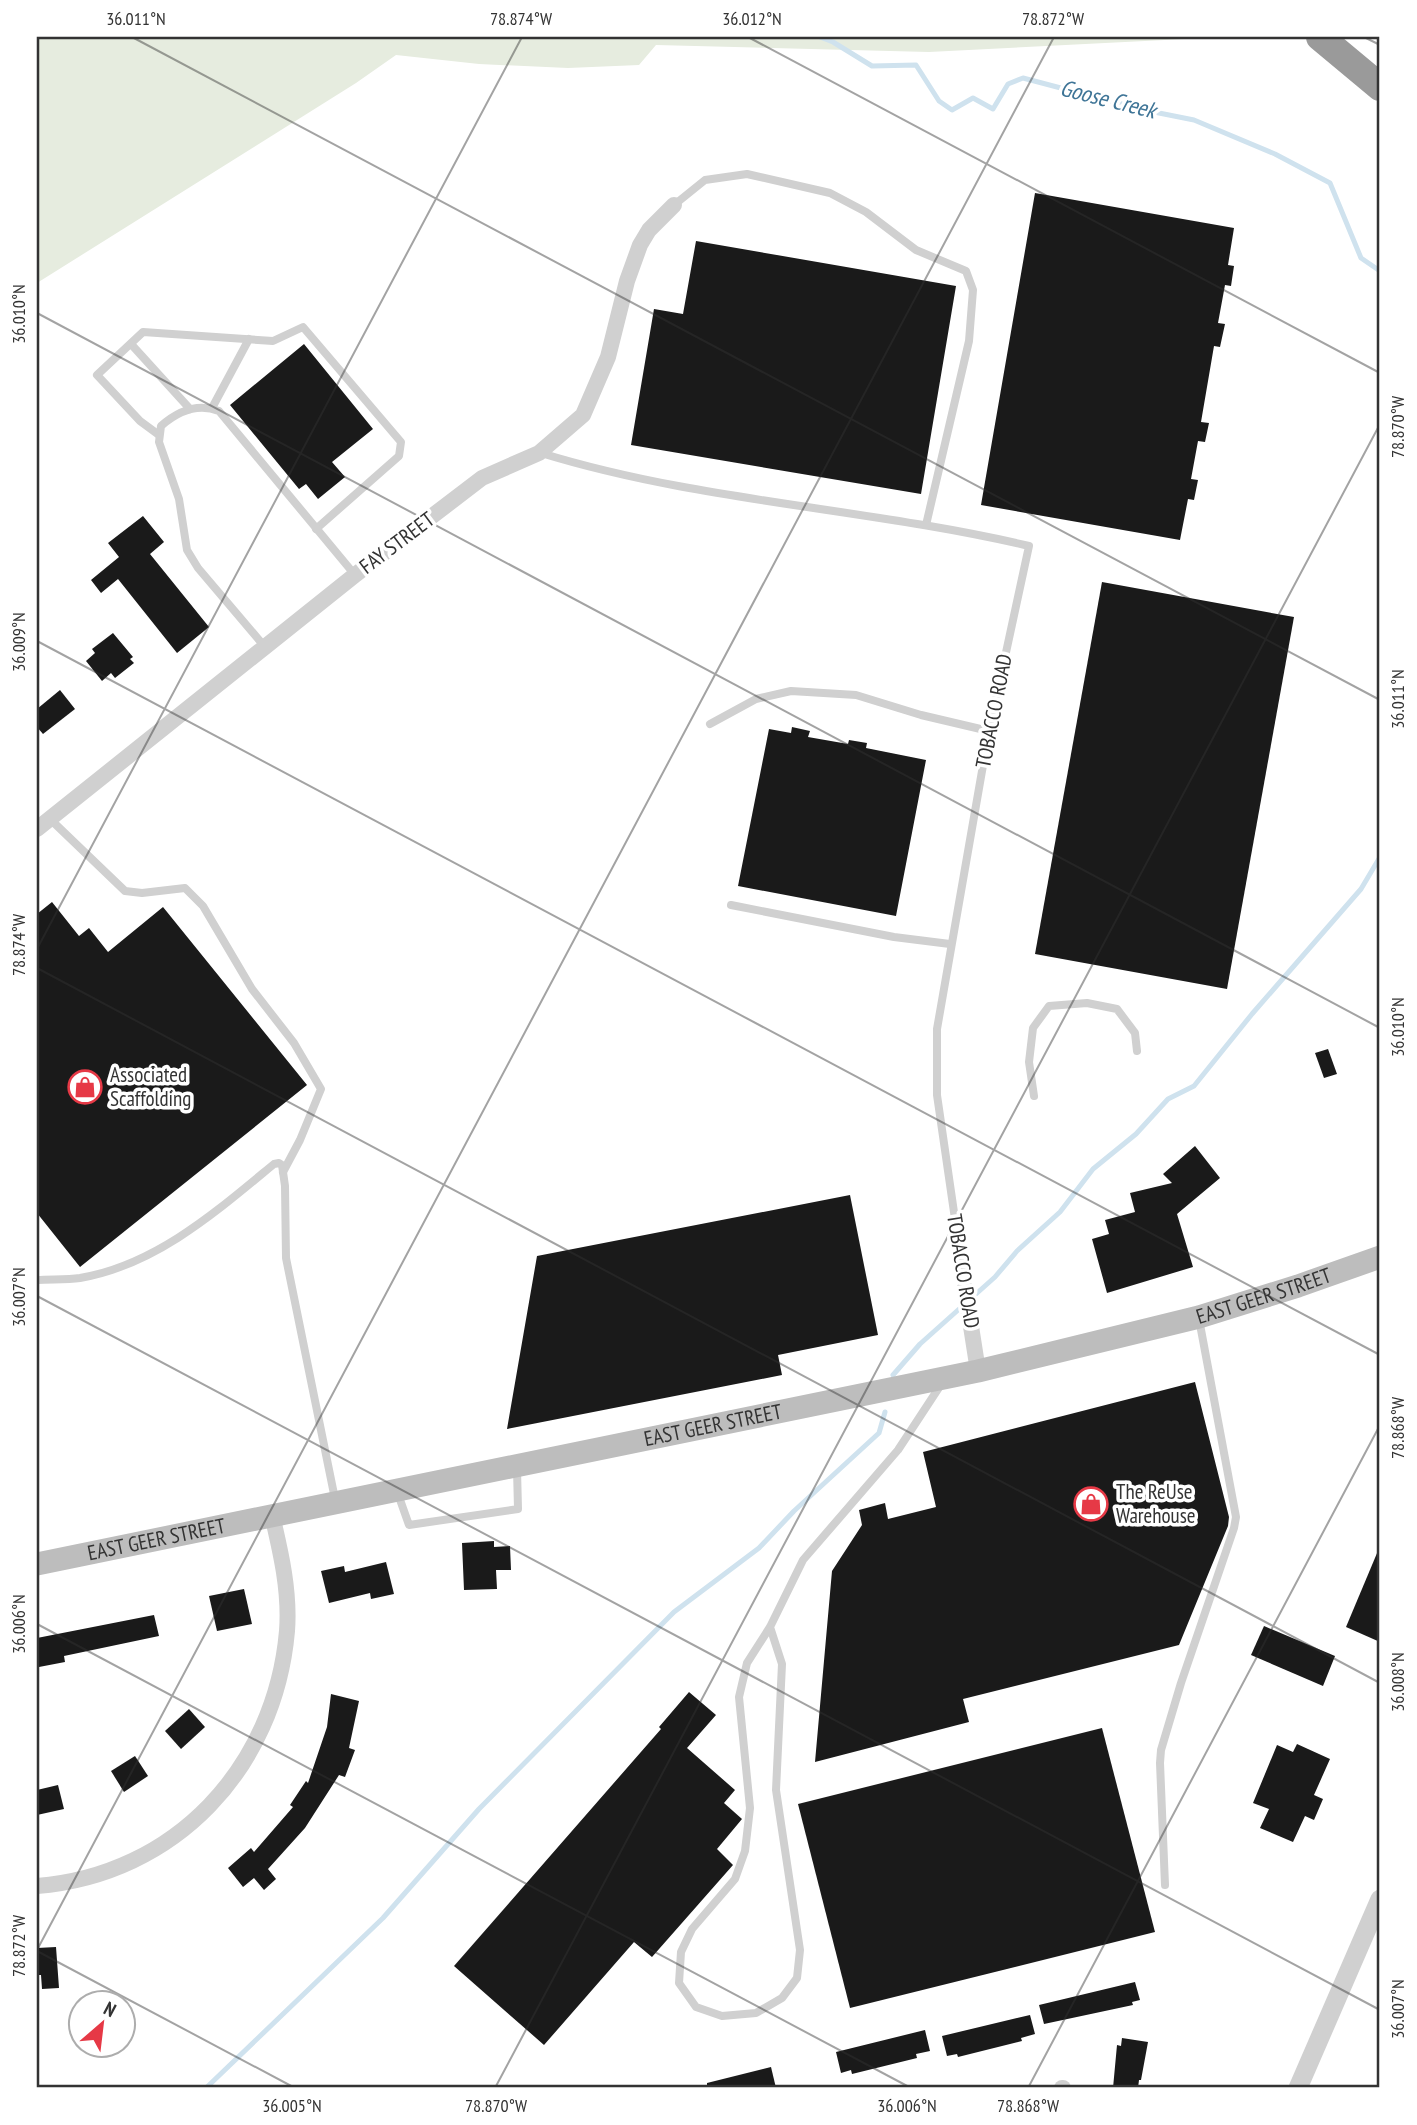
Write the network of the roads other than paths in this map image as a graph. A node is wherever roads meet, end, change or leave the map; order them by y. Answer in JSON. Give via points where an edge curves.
{"nodes":[{"id":1,"x":1320,"y":37,"type":"edge"},
{"id":2,"x":1380,"y":87,"type":"edge"},
{"id":3,"x":674,"y":205,"type":"joint"},
{"id":4,"x":249,"y":339,"type":"junction"},
{"id":5,"x":131,"y":344,"type":"junction"},
{"id":6,"x":212,"y":408,"type":"junction"},
{"id":7,"x":190,"y":410,"type":"junction"},
{"id":8,"x":159,"y":435,"type":"junction"},
{"id":9,"x":540,"y":453,"type":"junction"},
{"id":10,"x":926,"y":525,"type":"junction"},
{"id":11,"x":316,"y":529,"type":"junction"},
{"id":12,"x":355,"y":575,"type":"junction"},
{"id":13,"x":265,"y":647,"type":"junction"},
{"id":14,"x":710,"y":724,"type":"dead end"},
{"id":15,"x":989,"y":731,"type":"junction"},
{"id":16,"x":43,"y":824,"type":"edge"},
{"id":17,"x":731,"y":905,"type":"dead end"},
{"id":18,"x":950,"y":944,"type":"junction"},
{"id":19,"x":1138,"y":1051,"type":"dead end"},
{"id":20,"x":1034,"y":1096,"type":"dead end"},
{"id":21,"x":283,"y":1172,"type":"junction"},
{"id":22,"x":1380,"y":1257,"type":"edge"},
{"id":23,"x":37,"y":1280,"type":"edge"},
{"id":24,"x":965,"y":1288,"type":"joint"},
{"id":25,"x":1199,"y":1317,"type":"junction"},
{"id":26,"x":978,"y":1371,"type":"junction"},
{"id":27,"x":946,"y":1378,"type":"junction"},
{"id":28,"x":517,"y":1466,"type":"junction"},
{"id":29,"x":397,"y":1490,"type":"junction"},
{"id":30,"x":336,"y":1502,"type":"junction"},
{"id":31,"x":272,"y":1515,"type":"junction"},
{"id":32,"x":37,"y":1564,"type":"edge"},
{"id":33,"x":770,"y":1628,"type":"junction"},
{"id":34,"x":1165,"y":1885,"type":"dead end"},
{"id":35,"x":37,"y":1886,"type":"edge"},
{"id":36,"x":1380,"y":1899,"type":"edge"},
{"id":37,"x":1298,"y":2088,"type":"edge"}],
"edges":[{"from":1,"to":2,"type":"highway"},
{"from":3,"to":9,"type":"street","name":"FAY STREET","via":[[640,245],[608,357],[583,415]]},
{"from":3,"to":10,"type":"lane","via":[[705,180],[747,174],[830,193],[866,212],[916,250],[966,271],[973,290],[969,341]]},
{"from":4,"to":5,"type":"lane","via":[[144,331]]},
{"from":4,"to":6,"type":"lane"},
{"from":4,"to":11,"type":"lane","via":[[272,341],[303,327],[401,442],[399,456]]},
{"from":5,"to":7,"type":"lane"},
{"from":5,"to":8,"type":"lane","via":[[97,375]]},
{"from":6,"to":7,"type":"lane"},
{"from":6,"to":11,"type":"lane"},
{"from":7,"to":8,"type":"lane","via":[[161,426]]},
{"from":8,"to":13,"type":"lane","via":[[179,499],[187,550]]},
{"from":9,"to":10,"type":"lane","name":"TOBACCO ROAD","via":[[701,490]]},
{"from":9,"to":12,"type":"street","name":"FAY STREET","via":[[482,478]]},
{"from":10,"to":15,"type":"lane","name":"TOBACCO ROAD","via":[[1029,546]]},
{"from":11,"to":12,"type":"lane"},
{"from":12,"to":13,"type":"street","name":"FAY STREET"},
{"from":13,"to":16,"type":"street","name":"FAY STREET"},
{"from":14,"to":15,"type":"lane","via":[[756,699],[791,691],[856,695]]},
{"from":15,"to":18,"type":"lane","name":"TOBACCO ROAD"},
{"from":16,"to":21,"type":"lane","via":[[125,891],[185,888],[203,906],[252,989],[294,1043],[321,1089]]},
{"from":17,"to":18,"type":"lane"},
{"from":18,"to":24,"type":"lane","name":"TOBACCO ROAD","via":[[937,1029],[937,1095]]},
{"from":19,"to":20,"type":"lane","via":[[1135,1033],[1117,1009],[1087,1003],[1049,1006],[1033,1028],[1029,1062]]},
{"from":21,"to":23,"type":"lane","via":[[282,1165],[274,1164],[216,1212],[124,1266],[79,1278]]},
{"from":21,"to":30,"type":"lane","via":[[286,1258]]},
{"from":22,"to":25,"type":"main road","name":"EAST GEER STREET"},
{"from":24,"to":26,"type":"street","name":"TOBACCO ROAD"},
{"from":25,"to":26,"type":"main road","name":"EAST GEER STREET"},
{"from":25,"to":34,"type":"lane","via":[[1236,1517],[1161,1750]]},
{"from":26,"to":27,"type":"main road","name":"EAST GEER STREET"},
{"from":27,"to":28,"type":"main road","name":"EAST GEER STREET"},
{"from":27,"to":33,"type":"lane","via":[[898,1450],[803,1560]]},
{"from":28,"to":29,"type":"main road","name":"EAST GEER STREET"},
{"from":28,"to":29,"type":"lane","via":[[518,1509],[409,1525]]},
{"from":29,"to":30,"type":"main road","name":"EAST GEER STREET"},
{"from":30,"to":31,"type":"main road","name":"EAST GEER STREET"},
{"from":31,"to":32,"type":"main road","name":"EAST GEER STREET"},
{"from":31,"to":35,"type":"street","via":[[284,1565],[287,1629],[265,1721],[248,1755],[208,1808],[166,1843],[121,1867],[84,1879]]},
{"from":33,"to":33,"type":"lane","via":[[747,1664],[739,1697],[750,1808],[745,1850],[735,1879],[692,1930],[681,1952],[679,1983],[696,2007],[722,2016],[756,2013],[782,1998],[797,1978],[800,1951],[776,1790],[782,1664]]},
{"from":36,"to":37,"type":"street"}]}
